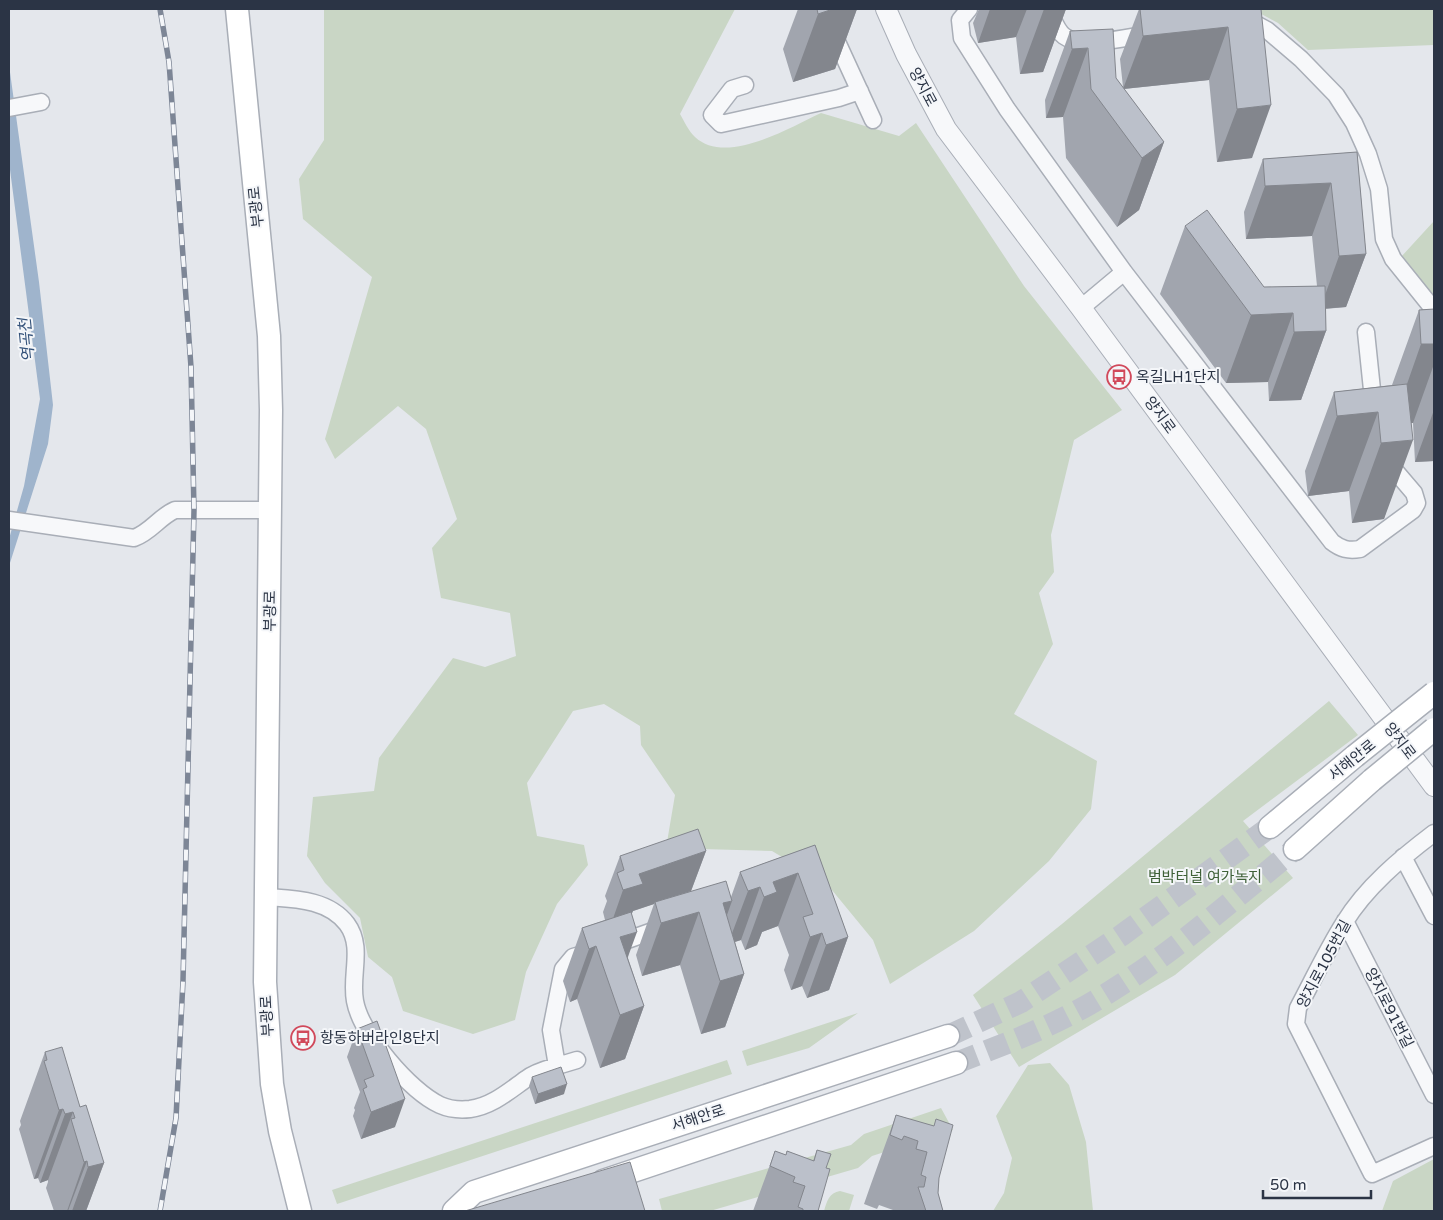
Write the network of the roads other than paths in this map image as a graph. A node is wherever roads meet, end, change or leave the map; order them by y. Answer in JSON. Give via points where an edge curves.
{"nodes":[{"id":1,"x":237,"y":9,"type":"edge"},
{"id":2,"x":822,"y":9,"type":"edge"},
{"id":3,"x":886,"y":9,"type":"edge"},
{"id":4,"x":969,"y":9,"type":"edge"},
{"id":5,"x":1048,"y":9,"type":"edge"},
{"id":6,"x":1228,"y":9,"type":"edge"},
{"id":7,"x":1163,"y":32,"type":"edge"},
{"id":8,"x":745,"y":85,"type":"dead end"},
{"id":9,"x":860,"y":91,"type":"junction"},
{"id":10,"x":40,"y":102,"type":"dead end"},
{"id":11,"x":9,"y":108,"type":"edge"},
{"id":12,"x":873,"y":120,"type":"dead end"},
{"id":13,"x":1124,"y":272,"type":"junction"},
{"id":14,"x":1081,"y":308,"type":"junction"},
{"id":15,"x":1434,"y":310,"type":"edge"},
{"id":16,"x":1366,"y":332,"type":"dead end"},
{"id":17,"x":1375,"y":424,"type":"edge"},
{"id":18,"x":1377,"y":442,"type":"edge"},
{"id":19,"x":271,"y":510,"type":"junction"},
{"id":20,"x":9,"y":520,"type":"edge"},
{"id":21,"x":1434,"y":693,"type":"edge"},
{"id":22,"x":1434,"y":729,"type":"edge"},
{"id":23,"x":1434,"y":786,"type":"edge"},
{"id":24,"x":1270,"y":828,"type":"tunnel mouth"},
{"id":25,"x":1434,"y":833,"type":"edge"},
{"id":26,"x":1295,"y":849,"type":"tunnel mouth"},
{"id":27,"x":1403,"y":856,"type":"junction"},
{"id":28,"x":266,"y":897,"type":"junction"},
{"id":29,"x":1434,"y":916,"type":"edge"},
{"id":30,"x":1345,"y":921,"type":"junction"},
{"id":31,"x":675,"y":924,"type":"edge"},
{"id":32,"x":948,"y":1036,"type":"tunnel mouth"},
{"id":33,"x":577,"y":1060,"type":"dead end"},
{"id":34,"x":956,"y":1063,"type":"tunnel mouth"},
{"id":35,"x":557,"y":1066,"type":"junction"},
{"id":36,"x":1434,"y":1095,"type":"edge"},
{"id":37,"x":1434,"y":1146,"type":"edge"},
{"id":38,"x":588,"y":1186,"type":"edge"},
{"id":39,"x":300,"y":1211,"type":"edge"},
{"id":40,"x":454,"y":1211,"type":"edge"}],
"edges":[{"from":1,"to":19,"type":"main road","name":"부광로","via":[[269,336]]},
{"from":2,"to":9,"type":"street"},
{"from":3,"to":14,"type":"street","name":"양지로","via":[[946,129]]},
{"from":4,"to":13,"type":"street","via":[[960,20],[962,38],[1007,109]]},
{"from":5,"to":7,"type":"street","via":[[1059,31],[1074,40],[1086,42]]},
{"from":6,"to":15,"type":"street","via":[[1267,30],[1336,95],[1368,154],[1379,189],[1384,239],[1393,259]]},
{"from":8,"to":9,"type":"street","via":[[732,89],[712,115],[721,124]]},
{"from":9,"to":12,"type":"street"},
{"from":10,"to":11,"type":"street"},
{"from":13,"to":14,"type":"street"},
{"from":13,"to":18,"type":"street","via":[[1340,549],[1360,548],[1413,510],[1417,503],[1414,493],[1384,458]]},
{"from":14,"to":23,"type":"street","name":"양지로"},
{"from":16,"to":17,"type":"street"},
{"from":19,"to":20,"type":"street","via":[[175,510],[164,515],[143,535],[134,538]]},
{"from":19,"to":28,"type":"main road","name":"부광로"},
{"from":21,"to":24,"type":"main road","name":"서해안로","bridge":true},
{"from":22,"to":26,"type":"main road","name":"서해안로","bridge":true},
{"from":25,"to":27,"type":"street","name":"양지로105번길"},
{"from":27,"to":29,"type":"street"},
{"from":27,"to":30,"type":"street","name":"양지로105번길"},
{"from":28,"to":35,"type":"street","via":[[305,900],[323,906],[347,924],[356,950],[354,990],[360,1016],[373,1039],[409,1081],[440,1105],[471,1109],[504,1096],[535,1073]]},
{"from":28,"to":39,"type":"main road","name":"부광로","via":[[265,982],[272,1084]]},
{"from":30,"to":36,"type":"street","name":"양지로91번길"},
{"from":30,"to":37,"type":"street","name":"양지로105번길","via":[[1298,1008],[1296,1024],[1372,1174]]},
{"from":31,"to":35,"type":"street","via":[[573,957],[566,963],[551,1030]]},
{"from":32,"to":40,"type":"main road","name":"서해안로","via":[[474,1192]]},
{"from":33,"to":35,"type":"street"},
{"from":34,"to":38,"type":"main road","name":"서해안로"}]}
